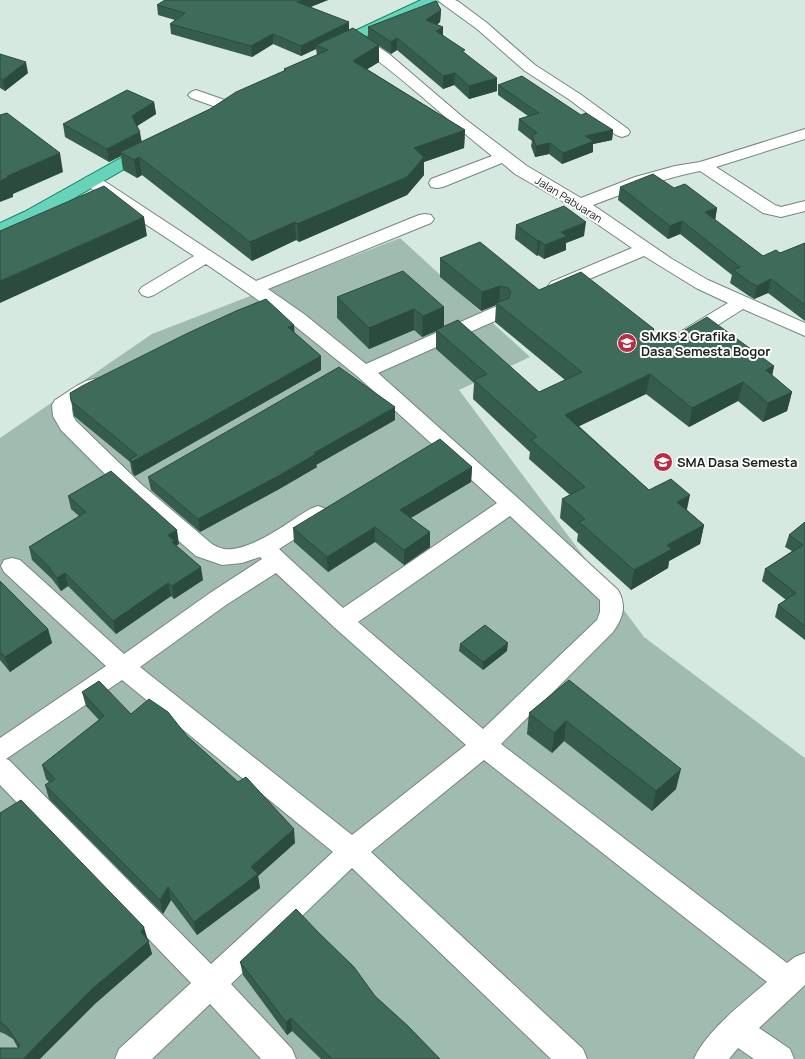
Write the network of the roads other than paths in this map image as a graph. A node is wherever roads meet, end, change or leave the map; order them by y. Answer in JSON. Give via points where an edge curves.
{"nodes":[{"id":1,"x":432,"y":0,"type":"edge"},
{"id":2,"x":444,"y":0,"type":"edge"},
{"id":3,"x":353,"y":37,"type":"junction"},
{"id":4,"x":320,"y":54,"type":"edge"},
{"id":5,"x":196,"y":95,"type":"dead end"},
{"id":6,"x":236,"y":104,"type":"joint"},
{"id":7,"x":212,"y":118,"type":"edge"},
{"id":8,"x":622,"y":132,"type":"dead end"},
{"id":9,"x":805,"y":134,"type":"edge"},
{"id":10,"x":162,"y":142,"type":"edge"},
{"id":11,"x":503,"y":157,"type":"junction"},
{"id":12,"x":703,"y":166,"type":"junction"},
{"id":13,"x":92,"y":181,"type":"junction"},
{"id":14,"x":437,"y":183,"type":"dead end"},
{"id":15,"x":580,"y":204,"type":"junction"},
{"id":16,"x":805,"y":206,"type":"edge"},
{"id":17,"x":425,"y":219,"type":"dead end"},
{"id":18,"x":0,"y":229,"type":"edge"},
{"id":19,"x":645,"y":249,"type":"junction"},
{"id":20,"x":207,"y":256,"type":"junction"},
{"id":21,"x":557,"y":286,"type":"edge"},
{"id":22,"x":254,"y":288,"type":"junction"},
{"id":23,"x":148,"y":291,"type":"dead end"},
{"id":24,"x":742,"y":302,"type":"junction"},
{"id":25,"x":274,"y":303,"type":"junction"},
{"id":26,"x":252,"y":311,"type":"edge"},
{"id":27,"x":499,"y":312,"type":"edge"},
{"id":28,"x":805,"y":330,"type":"edge"},
{"id":29,"x":670,"y":346,"type":"edge"},
{"id":30,"x":358,"y":367,"type":"junction"},
{"id":31,"x":332,"y":374,"type":"edge"},
{"id":32,"x":112,"y":376,"type":"edge"},
{"id":33,"x":153,"y":478,"type":"edge"},
{"id":34,"x":133,"y":489,"type":"junction"},
{"id":35,"x":337,"y":502,"type":"edge"},
{"id":36,"x":511,"y":504,"type":"junction"},
{"id":37,"x":271,"y":554,"type":"junction"},
{"id":38,"x":12,"y":566,"type":"dead end"},
{"id":39,"x":342,"y":621,"type":"junction"},
{"id":40,"x":123,"y":667,"type":"junction"},
{"id":41,"x":484,"y":745,"type":"junction"},
{"id":42,"x":0,"y":751,"type":"edge"},
{"id":43,"x":0,"y":768,"type":"edge"},
{"id":44,"x":352,"y":851,"type":"junction"},
{"id":45,"x":796,"y":973,"type":"edge"},
{"id":46,"x":212,"y":984,"type":"junction"},
{"id":47,"x":736,"y":1029,"type":"junction"},
{"id":48,"x":130,"y":1059,"type":"edge"},
{"id":49,"x":281,"y":1059,"type":"edge"},
{"id":50,"x":572,"y":1059,"type":"edge"},
{"id":51,"x":709,"y":1059,"type":"edge"},
{"id":52,"x":779,"y":1059,"type":"edge"}],
"edges":[{"from":1,"to":3,"type":"main road"},
{"from":2,"to":8,"type":"street","via":[[482,26],[530,68]]},
{"from":3,"to":4,"type":"main road"},
{"from":3,"to":11,"type":"street","name":"Jalan Pabuaran","via":[[384,57]]},
{"from":5,"to":6,"type":"street"},
{"from":6,"to":7,"type":"main road"},
{"from":9,"to":12,"type":"street"},
{"from":10,"to":13,"type":"main road"},
{"from":11,"to":14,"type":"street"},
{"from":11,"to":15,"type":"street","name":"Jalan Pabuaran"},
{"from":12,"to":15,"type":"street","via":[[640,181]]},
{"from":12,"to":16,"type":"street","via":[[769,209],[781,212]]},
{"from":13,"to":18,"type":"main road","via":[[30,216]]},
{"from":13,"to":20,"type":"street"},
{"from":15,"to":19,"type":"street","name":"Jalan Pabuaran"},
{"from":17,"to":22,"type":"street"},
{"from":19,"to":21,"type":"street"},
{"from":19,"to":24,"type":"street","name":"Jalan Pabuaran","via":[[702,284]]},
{"from":20,"to":22,"type":"street"},
{"from":20,"to":23,"type":"street"},
{"from":22,"to":25,"type":"street"},
{"from":24,"to":28,"type":"street","name":"Jalan Pabuaran"},
{"from":24,"to":29,"type":"street"},
{"from":25,"to":26,"type":"street"},
{"from":25,"to":30,"type":"street","via":[[297,318]]},
{"from":27,"to":30,"type":"street"},
{"from":30,"to":31,"type":"street"},
{"from":30,"to":36,"type":"street","via":[[433,444]]},
{"from":32,"to":34,"type":"street","via":[[62,405],[63,416]]},
{"from":33,"to":34,"type":"street"},
{"from":34,"to":37,"type":"street","via":[[204,550],[222,557]]},
{"from":35,"to":37,"type":"street"},
{"from":36,"to":39,"type":"street"},
{"from":36,"to":41,"type":"street","via":[[610,596],[614,609],[605,626]]},
{"from":37,"to":39,"type":"street"},
{"from":37,"to":40,"type":"street","via":[[218,599]]},
{"from":38,"to":40,"type":"street"},
{"from":39,"to":41,"type":"street"},
{"from":40,"to":42,"type":"street"},
{"from":40,"to":44,"type":"street"},
{"from":41,"to":44,"type":"street"},
{"from":41,"to":45,"type":"street"},
{"from":43,"to":46,"type":"street"},
{"from":44,"to":46,"type":"street"},
{"from":44,"to":50,"type":"street"},
{"from":45,"to":47,"type":"street"},
{"from":46,"to":48,"type":"street"},
{"from":46,"to":49,"type":"street"},
{"from":47,"to":51,"type":"street"},
{"from":47,"to":52,"type":"street"}]}
